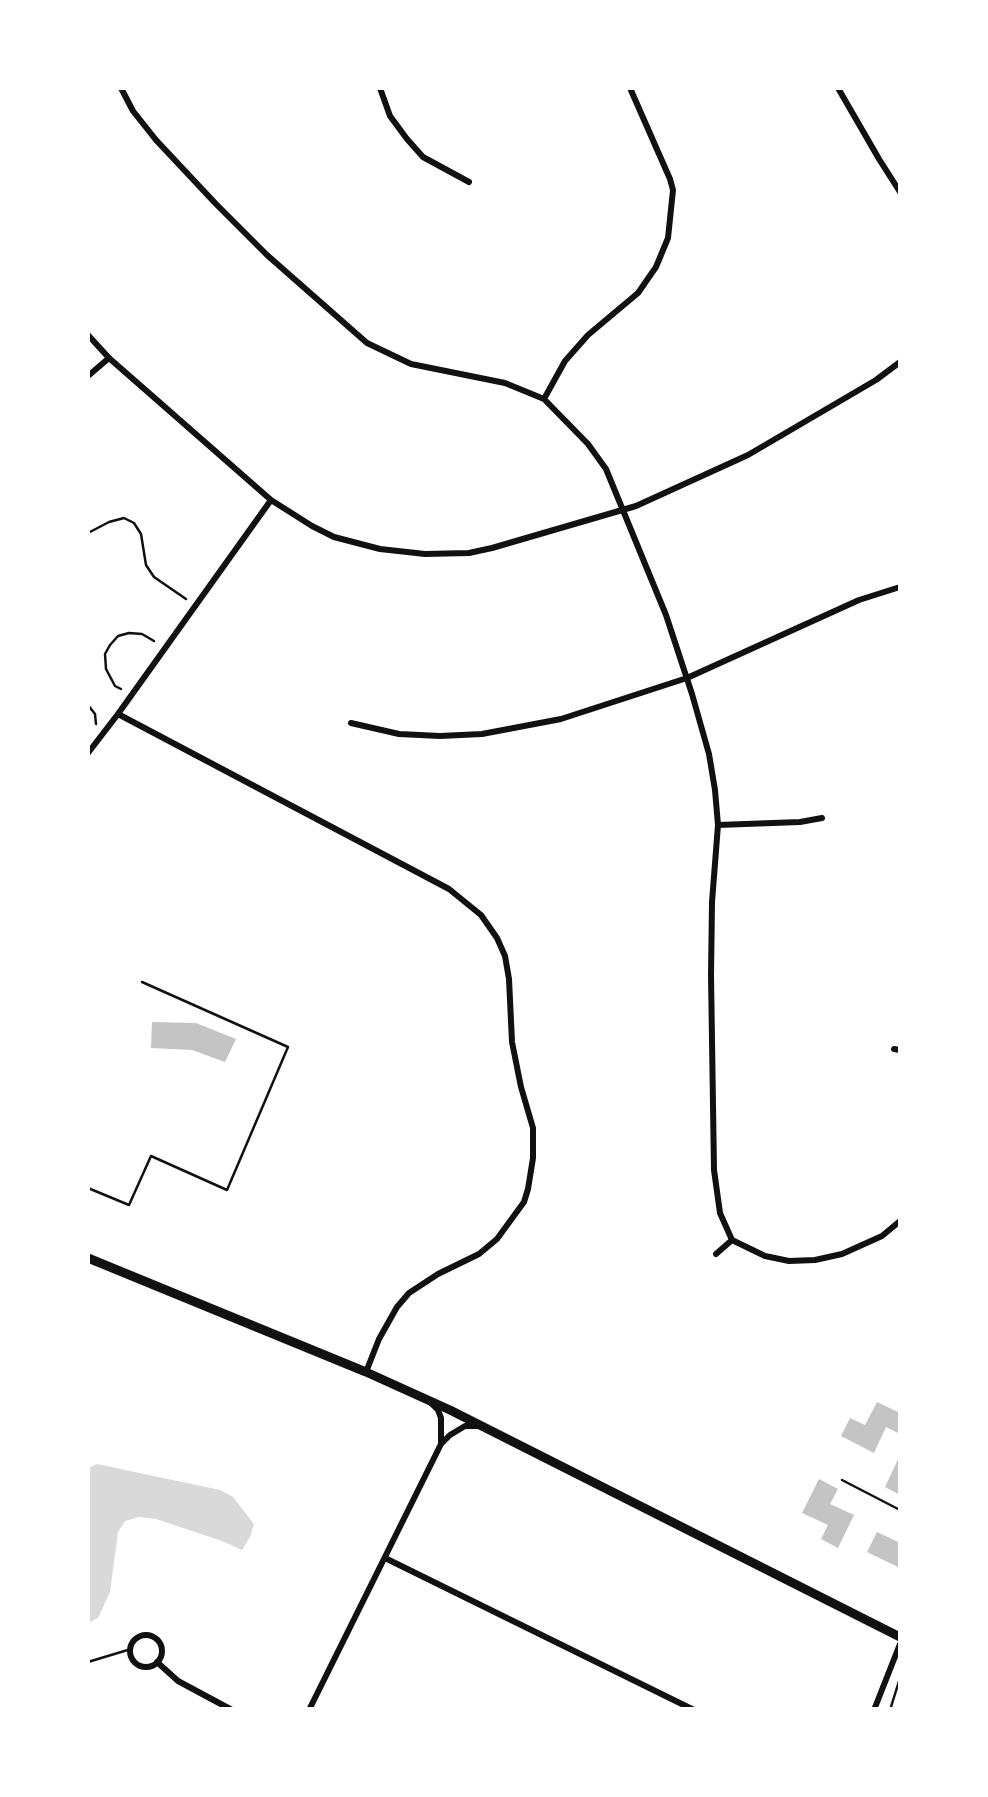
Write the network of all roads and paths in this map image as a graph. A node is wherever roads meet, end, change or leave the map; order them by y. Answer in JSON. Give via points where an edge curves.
{"nodes":[{"id":1,"x":121,"y":88,"type":"edge"},
{"id":2,"x":380,"y":88,"type":"edge"},
{"id":3,"x":630,"y":88,"type":"edge"},
{"id":4,"x":838,"y":88,"type":"edge"},
{"id":5,"x":469,"y":182,"type":"dead end"},
{"id":6,"x":900,"y":192,"type":"edge"},
{"id":7,"x":88,"y":335,"type":"edge"},
{"id":8,"x":109,"y":358,"type":"junction"},
{"id":9,"x":900,"y":362,"type":"edge"},
{"id":10,"x":88,"y":376,"type":"edge"},
{"id":11,"x":544,"y":400,"type":"junction"},
{"id":12,"x":271,"y":500,"type":"junction"},
{"id":13,"x":624,"y":510,"type":"junction"},
{"id":14,"x":88,"y":533,"type":"edge"},
{"id":15,"x":900,"y":587,"type":"edge"},
{"id":16,"x":196,"y":604,"type":"junction"},
{"id":17,"x":164,"y":648,"type":"junction"},
{"id":18,"x":687,"y":678,"type":"junction"},
{"id":19,"x":131,"y":695,"type":"junction"},
{"id":20,"x":88,"y":705,"type":"edge"},
{"id":21,"x":118,"y":714,"type":"junction"},
{"id":22,"x":351,"y":723,"type":"dead end"},
{"id":23,"x":98,"y":740,"type":"junction"},
{"id":24,"x":88,"y":752,"type":"edge"},
{"id":25,"x":822,"y":818,"type":"dead end"},
{"id":26,"x":718,"y":825,"type":"junction"},
{"id":27,"x":142,"y":982,"type":"dead end"},
{"id":28,"x":88,"y":1188,"type":"edge"},
{"id":29,"x":900,"y":1221,"type":"edge"},
{"id":30,"x":732,"y":1240,"type":"junction"},
{"id":31,"x":716,"y":1254,"type":"dead end"},
{"id":32,"x":88,"y":1258,"type":"edge"},
{"id":33,"x":366,"y":1372,"type":"junction"},
{"id":34,"x":900,"y":1398,"type":"edge"},
{"id":35,"x":427,"y":1400,"type":"junction"},
{"id":36,"x":900,"y":1406,"type":"edge"},
{"id":37,"x":482,"y":1426,"type":"junction"},
{"id":38,"x":441,"y":1444,"type":"junction"},
{"id":39,"x":842,"y":1480,"type":"dead end"},
{"id":40,"x":900,"y":1510,"type":"edge"},
{"id":41,"x":385,"y":1558,"type":"junction"},
{"id":42,"x":900,"y":1637,"type":"edge"},
{"id":43,"x":900,"y":1644,"type":"edge"},
{"id":44,"x":130,"y":1649,"type":"junction"},
{"id":45,"x":88,"y":1662,"type":"edge"},
{"id":46,"x":157,"y":1662,"type":"junction"},
{"id":47,"x":900,"y":1678,"type":"edge"},
{"id":48,"x":232,"y":1710,"type":"edge"},
{"id":49,"x":309,"y":1710,"type":"edge"},
{"id":50,"x":694,"y":1710,"type":"edge"},
{"id":51,"x":874,"y":1710,"type":"edge"},
{"id":52,"x":890,"y":1710,"type":"edge"}],
"edges":[{"from":1,"to":11,"type":"street","via":[[156,140],[216,204],[367,343],[411,364],[491,380]]},
{"from":2,"to":5,"type":"street","via":[[407,140]]},
{"from":3,"to":11,"type":"street","via":[[670,179],[668,238],[638,293],[565,361]]},
{"from":4,"to":6,"type":"street"},
{"from":7,"to":8,"type":"street"},
{"from":8,"to":10,"type":"street"},
{"from":8,"to":12,"type":"street"},
{"from":9,"to":13,"type":"street","via":[[748,456]]},
{"from":11,"to":13,"type":"street","via":[[588,444]]},
{"from":12,"to":13,"type":"street","via":[[334,536],[424,554],[492,548]]},
{"from":12,"to":16,"type":"street"},
{"from":13,"to":18,"type":"street"},
{"from":14,"to":16,"type":"path","via":[[124,518],[134,523],[154,577]]},
{"from":15,"to":18,"type":"street"},
{"from":16,"to":17,"type":"street"},
{"from":17,"to":19,"type":"street"},
{"from":17,"to":19,"type":"path","via":[[129,633],[110,645],[106,669],[115,686]]},
{"from":18,"to":22,"type":"street","via":[[561,719],[482,734],[399,734]]},
{"from":18,"to":26,"type":"street","via":[[709,754]]},
{"from":19,"to":21,"type":"street"},
{"from":20,"to":23,"type":"path"},
{"from":21,"to":23,"type":"street"},
{"from":21,"to":33,"type":"street","via":[[449,889],[481,915],[505,956],[514,1055],[535,1143],[528,1189],[497,1239],[409,1293],[378,1339]]},
{"from":23,"to":24,"type":"street"},
{"from":25,"to":26,"type":"street"},
{"from":26,"to":30,"type":"street","via":[[710,976],[714,1170]]},
{"from":27,"to":28,"type":"lane","via":[[288,1047],[227,1190],[151,1156],[130,1205]]},
{"from":29,"to":30,"type":"street","via":[[867,1245],[816,1260],[765,1256]]},
{"from":30,"to":31,"type":"street"},
{"from":32,"to":33,"type":"main road"},
{"from":33,"to":35,"type":"main road"},
{"from":34,"to":36,"type":"lane"},
{"from":35,"to":37,"type":"main road"},
{"from":35,"to":38,"type":"street","via":[[441,1418]]},
{"from":37,"to":38,"type":"street","via":[[465,1426]]},
{"from":37,"to":42,"type":"main road"},
{"from":38,"to":41,"type":"street"},
{"from":39,"to":40,"type":"lane"},
{"from":41,"to":49,"type":"street"},
{"from":41,"to":50,"type":"street"},
{"from":43,"to":51,"type":"street"},
{"from":44,"to":45,"type":"path"},
{"from":44,"to":46,"type":"street","via":[[139,1665]]},
{"from":44,"to":46,"type":"street","via":[[136,1638],[151,1636],[162,1647]]},
{"from":46,"to":48,"type":"street","via":[[178,1682]]},
{"from":47,"to":52,"type":"path"}]}
